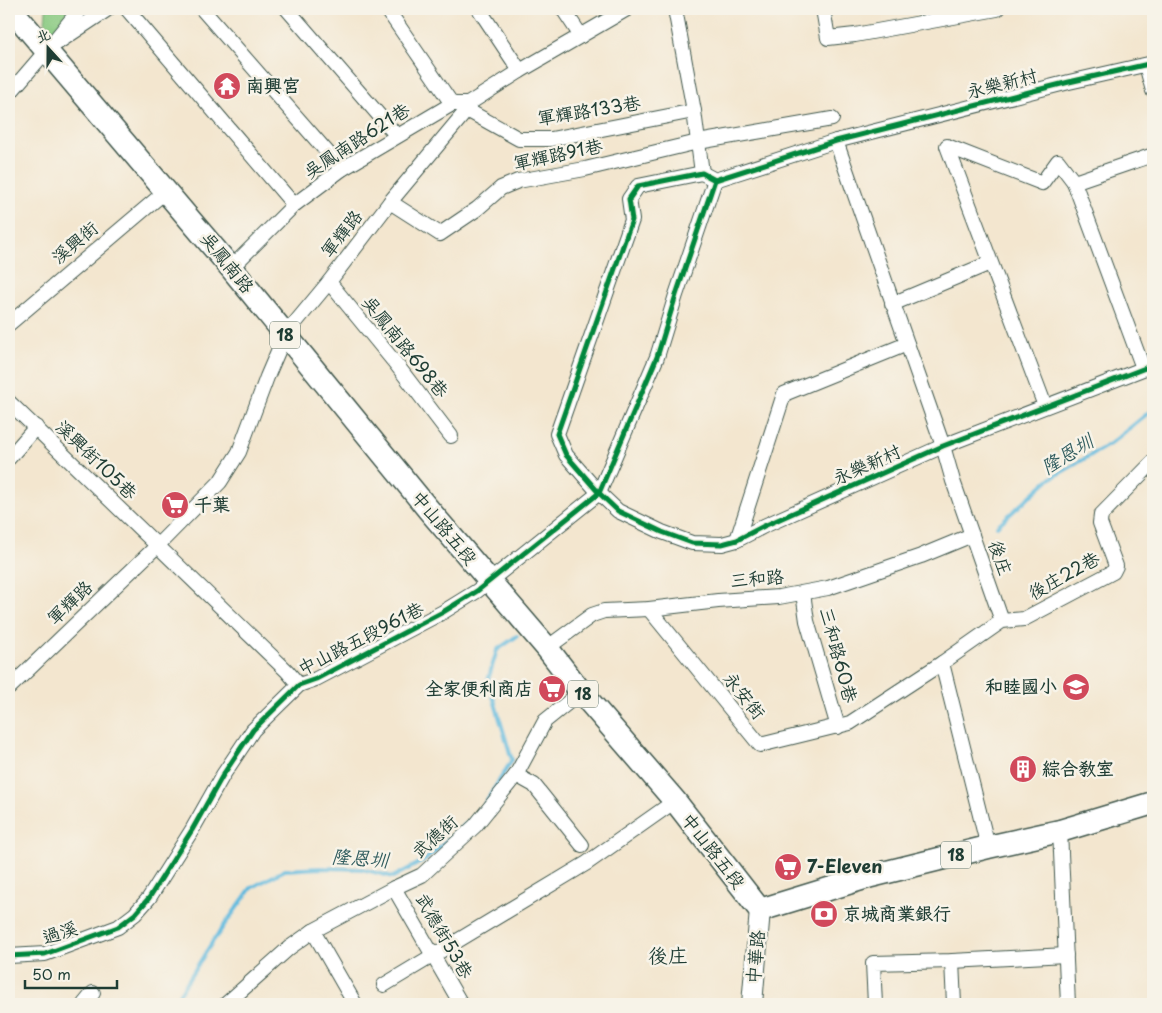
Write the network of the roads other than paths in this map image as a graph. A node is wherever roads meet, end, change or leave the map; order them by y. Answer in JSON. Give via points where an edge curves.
{"nodes":[{"id":1,"x":11,"y":9,"type":"edge"},
{"id":2,"x":80,"y":9,"type":"edge"},
{"id":3,"x":108,"y":9,"type":"edge"},
{"id":4,"x":127,"y":9,"type":"edge"},
{"id":5,"x":202,"y":9,"type":"edge"},
{"id":6,"x":287,"y":9,"type":"edge"},
{"id":7,"x":387,"y":9,"type":"edge"},
{"id":8,"x":479,"y":9,"type":"edge"},
{"id":9,"x":563,"y":9,"type":"edge"},
{"id":10,"x":675,"y":9,"type":"edge"},
{"id":11,"x":823,"y":9,"type":"edge"},
{"id":12,"x":997,"y":9,"type":"edge"},
{"id":13,"x":618,"y":11,"type":"edge"},
{"id":14,"x":581,"y":36,"type":"junction"},
{"id":15,"x":46,"y":51,"type":"junction"},
{"id":16,"x":1149,"y":64,"type":"edge"},
{"id":17,"x":520,"y":71,"type":"junction"},
{"id":18,"x":1153,"y":91,"type":"edge"},
{"id":19,"x":9,"y":94,"type":"edge"},
{"id":20,"x":452,"y":104,"type":"junction"},
{"id":21,"x":468,"y":107,"type":"junction"},
{"id":22,"x":694,"y":111,"type":"junction"},
{"id":23,"x":832,"y":119,"type":"dead end"},
{"id":24,"x":397,"y":136,"type":"junction"},
{"id":25,"x":836,"y":141,"type":"junction"},
{"id":26,"x":698,"y":142,"type":"junction"},
{"id":27,"x":1153,"y":155,"type":"edge"},
{"id":28,"x":342,"y":169,"type":"junction"},
{"id":29,"x":702,"y":173,"type":"junction"},
{"id":30,"x":715,"y":180,"type":"junction"},
{"id":31,"x":1074,"y":182,"type":"junction"},
{"id":32,"x":166,"y":190,"type":"junction"},
{"id":33,"x":390,"y":202,"type":"junction"},
{"id":34,"x":294,"y":205,"type":"junction"},
{"id":35,"x":990,"y":263,"type":"junction"},
{"id":36,"x":231,"y":268,"type":"junction"},
{"id":37,"x":328,"y":282,"type":"junction"},
{"id":38,"x":892,"y":304,"type":"junction"},
{"id":39,"x":9,"y":324,"type":"edge"},
{"id":40,"x":285,"y":335,"type":"junction"},
{"id":41,"x":907,"y":344,"type":"junction"},
{"id":42,"x":1148,"y":367,"type":"edge"},
{"id":43,"x":9,"y":402,"type":"edge"},
{"id":44,"x":1045,"y":406,"type":"junction"},
{"id":45,"x":36,"y":427,"type":"junction"},
{"id":46,"x":451,"y":436,"type":"dead end"},
{"id":47,"x":943,"y":446,"type":"junction"},
{"id":48,"x":9,"y":458,"type":"edge"},
{"id":49,"x":1153,"y":462,"type":"edge"},
{"id":50,"x":404,"y":479,"type":"joint"},
{"id":51,"x":599,"y":493,"type":"junction"},
{"id":52,"x":972,"y":535,"type":"junction"},
{"id":53,"x":738,"y":540,"type":"junction"},
{"id":54,"x":157,"y":546,"type":"junction"},
{"id":55,"x":489,"y":582,"type":"junction"},
{"id":56,"x":803,"y":593,"type":"junction"},
{"id":57,"x":649,"y":609,"type":"junction"},
{"id":58,"x":1002,"y":621,"type":"junction"},
{"id":59,"x":547,"y":648,"type":"junction"},
{"id":60,"x":942,"y":663,"type":"junction"},
{"id":61,"x":299,"y":685,"type":"junction"},
{"id":62,"x":9,"y":688,"type":"edge"},
{"id":63,"x":581,"y":692,"type":"junction"},
{"id":64,"x":838,"y":727,"type":"junction"},
{"id":65,"x":516,"y":775,"type":"junction"},
{"id":66,"x":674,"y":801,"type":"junction"},
{"id":67,"x":1153,"y":802,"type":"edge"},
{"id":68,"x":1060,"y":831,"type":"junction"},
{"id":69,"x":582,"y":845,"type":"dead end"},
{"id":70,"x":988,"y":847,"type":"junction"},
{"id":71,"x":394,"y":888,"type":"junction"},
{"id":72,"x":760,"y":910,"type":"junction"},
{"id":73,"x":118,"y":927,"type":"joint"},
{"id":74,"x":313,"y":931,"type":"junction"},
{"id":75,"x":1066,"y":954,"type":"junction"},
{"id":76,"x":9,"y":956,"type":"edge"},
{"id":77,"x":433,"y":956,"type":"junction"},
{"id":78,"x":952,"y":961,"type":"junction"},
{"id":79,"x":384,"y":985,"type":"dead end"},
{"id":80,"x":93,"y":993,"type":"dead end"},
{"id":81,"x":84,"y":1004,"type":"edge"},
{"id":82,"x":226,"y":1004,"type":"edge"},
{"id":83,"x":355,"y":1004,"type":"edge"},
{"id":84,"x":461,"y":1004,"type":"edge"},
{"id":85,"x":752,"y":1004,"type":"edge"},
{"id":86,"x":875,"y":1004,"type":"edge"},
{"id":87,"x":954,"y":1004,"type":"edge"},
{"id":88,"x":1068,"y":1004,"type":"edge"}],
"edges":[{"from":1,"to":15,"type":"main road","number":"18"},
{"from":2,"to":15,"type":"street"},
{"from":3,"to":15,"type":"street"},
{"from":4,"to":34,"type":"street"},
{"from":5,"to":28,"type":"street"},
{"from":6,"to":24,"type":"street"},
{"from":7,"to":20,"type":"street"},
{"from":8,"to":17,"type":"street"},
{"from":9,"to":14,"type":"street"},
{"from":10,"to":22,"type":"street"},
{"from":11,"to":12,"type":"street","via":[[828,38]]},
{"from":13,"to":14,"type":"street","name":"軍輝路"},
{"from":14,"to":17,"type":"street","name":"軍輝路"},
{"from":15,"to":19,"type":"street"},
{"from":15,"to":32,"type":"main road","name":"吳鳳南路","number":"18"},
{"from":16,"to":18,"type":"street","name":"永樂新村"},
{"from":16,"to":25,"type":"street","name":"永樂新村"},
{"from":17,"to":21,"type":"street","name":"軍輝路"},
{"from":20,"to":21,"type":"street"},
{"from":20,"to":24,"type":"street","name":"吳鳳南路621巷"},
{"from":21,"to":22,"type":"street","name":"軍輝路133巷","via":[[519,139],[551,139]]},
{"from":21,"to":33,"type":"street","name":"軍輝路"},
{"from":22,"to":26,"type":"street"},
{"from":23,"to":26,"type":"street","name":"軍輝路91巷"},
{"from":24,"to":28,"type":"street","name":"吳鳳南路621巷"},
{"from":25,"to":30,"type":"street","name":"永樂新村"},
{"from":25,"to":38,"type":"street"},
{"from":26,"to":29,"type":"street"},
{"from":26,"to":33,"type":"street","name":"軍輝路91巷","via":[[518,181],[501,188],[478,209],[440,234]]},
{"from":27,"to":31,"type":"street"},
{"from":28,"to":34,"type":"street","name":"吳鳳南路621巷"},
{"from":29,"to":30,"type":"street"},
{"from":29,"to":51,"type":"street","name":"永樂新村","via":[[638,186],[629,199],[632,220],[556,434],[566,455]]},
{"from":30,"to":51,"type":"street","via":[[657,357]]},
{"from":31,"to":35,"type":"street","name":"永樂新村","via":[[1058,161],[1042,183],[947,146]]},
{"from":31,"to":42,"type":"street","name":"永樂新村"},
{"from":32,"to":36,"type":"main road","name":"吳鳳南路","number":"18"},
{"from":32,"to":39,"type":"street","name":"溪興街"},
{"from":33,"to":37,"type":"street","name":"軍輝路"},
{"from":34,"to":36,"type":"street","name":"吳鳳南路621巷"},
{"from":35,"to":38,"type":"street"},
{"from":35,"to":44,"type":"street","name":"永樂新村"},
{"from":36,"to":40,"type":"main road","name":"吳鳳南路","number":"18"},
{"from":37,"to":40,"type":"street","name":"軍輝路"},
{"from":37,"to":46,"type":"street","name":"吳鳳南路698巷"},
{"from":38,"to":41,"type":"street"},
{"from":40,"to":50,"type":"main road","name":"吳鳳南路","number":"18"},
{"from":40,"to":54,"type":"street","name":"軍輝路","via":[[239,452],[220,482]]},
{"from":41,"to":47,"type":"street"},
{"from":41,"to":53,"type":"street","via":[[784,394]]},
{"from":42,"to":44,"type":"street","name":"永樂新村"},
{"from":43,"to":45,"type":"street","name":"溪興街105巷"},
{"from":44,"to":47,"type":"street","name":"永樂新村"},
{"from":45,"to":48,"type":"street"},
{"from":45,"to":54,"type":"street","name":"溪興街105巷"},
{"from":47,"to":52,"type":"street"},
{"from":47,"to":53,"type":"street","name":"永樂新村"},
{"from":49,"to":58,"type":"street","name":"後庄22巷","via":[[1101,515],[1100,522],[1116,566],[1113,572],[1024,619]]},
{"from":50,"to":55,"type":"main road","name":"中山路五段","number":"18"},
{"from":51,"to":53,"type":"street","name":"永樂新村","via":[[618,511],[692,543],[722,544]]},
{"from":51,"to":55,"type":"street"},
{"from":52,"to":56,"type":"street","name":"三和路","via":[[828,588]]},
{"from":52,"to":58,"type":"street","name":"後庄"},
{"from":54,"to":61,"type":"street"},
{"from":54,"to":62,"type":"street","name":"軍輝路"},
{"from":55,"to":59,"type":"main road","name":"中山路五段","number":"18"},
{"from":55,"to":61,"type":"street","name":"中山路五段961巷","via":[[443,612]]},
{"from":56,"to":57,"type":"street","name":"三和路"},
{"from":56,"to":64,"type":"street","name":"三和路60巷","via":[[807,621]]},
{"from":57,"to":59,"type":"street","name":"三和路","via":[[604,611],[592,615]]},
{"from":57,"to":64,"type":"street","name":"永安街","via":[[760,746]]},
{"from":58,"to":60,"type":"street","name":"後庄22巷"},
{"from":59,"to":63,"type":"main road","name":"中山路五段","number":"18"},
{"from":60,"to":64,"type":"street","name":"後庄22巷","via":[[850,723]]},
{"from":60,"to":70,"type":"street"},
{"from":61,"to":73,"type":"street","name":"中山路五段961巷","via":[[253,730],[149,898]]},
{"from":63,"to":65,"type":"street","name":"武德街","via":[[545,721]]},
{"from":63,"to":66,"type":"main road","name":"中山路五段","number":"18"},
{"from":65,"to":69,"type":"street","via":[[534,785]]},
{"from":65,"to":71,"type":"street","name":"武德街","via":[[468,832],[422,875]]},
{"from":66,"to":72,"type":"main road","name":"中山路五段","number":"18"},
{"from":66,"to":77,"type":"street","via":[[587,863]]},
{"from":67,"to":68,"type":"main road","number":"18"},
{"from":68,"to":70,"type":"main road","number":"18"},
{"from":68,"to":75,"type":"street"},
{"from":70,"to":72,"type":"main road","number":"18","via":[[872,876]]},
{"from":71,"to":74,"type":"street","name":"武德街"},
{"from":71,"to":77,"type":"street","name":"武德街53巷"},
{"from":72,"to":85,"type":"main road","name":"中華路"},
{"from":73,"to":76,"type":"street","name":"過溪","via":[[45,954]]},
{"from":74,"to":82,"type":"street","name":"武德街"},
{"from":74,"to":83,"type":"street"},
{"from":75,"to":78,"type":"street"},
{"from":75,"to":88,"type":"street"},
{"from":77,"to":79,"type":"street"},
{"from":77,"to":84,"type":"street","name":"武德街53巷"},
{"from":78,"to":86,"type":"street","via":[[873,963]]},
{"from":78,"to":87,"type":"street"},
{"from":80,"to":81,"type":"street"}]}
